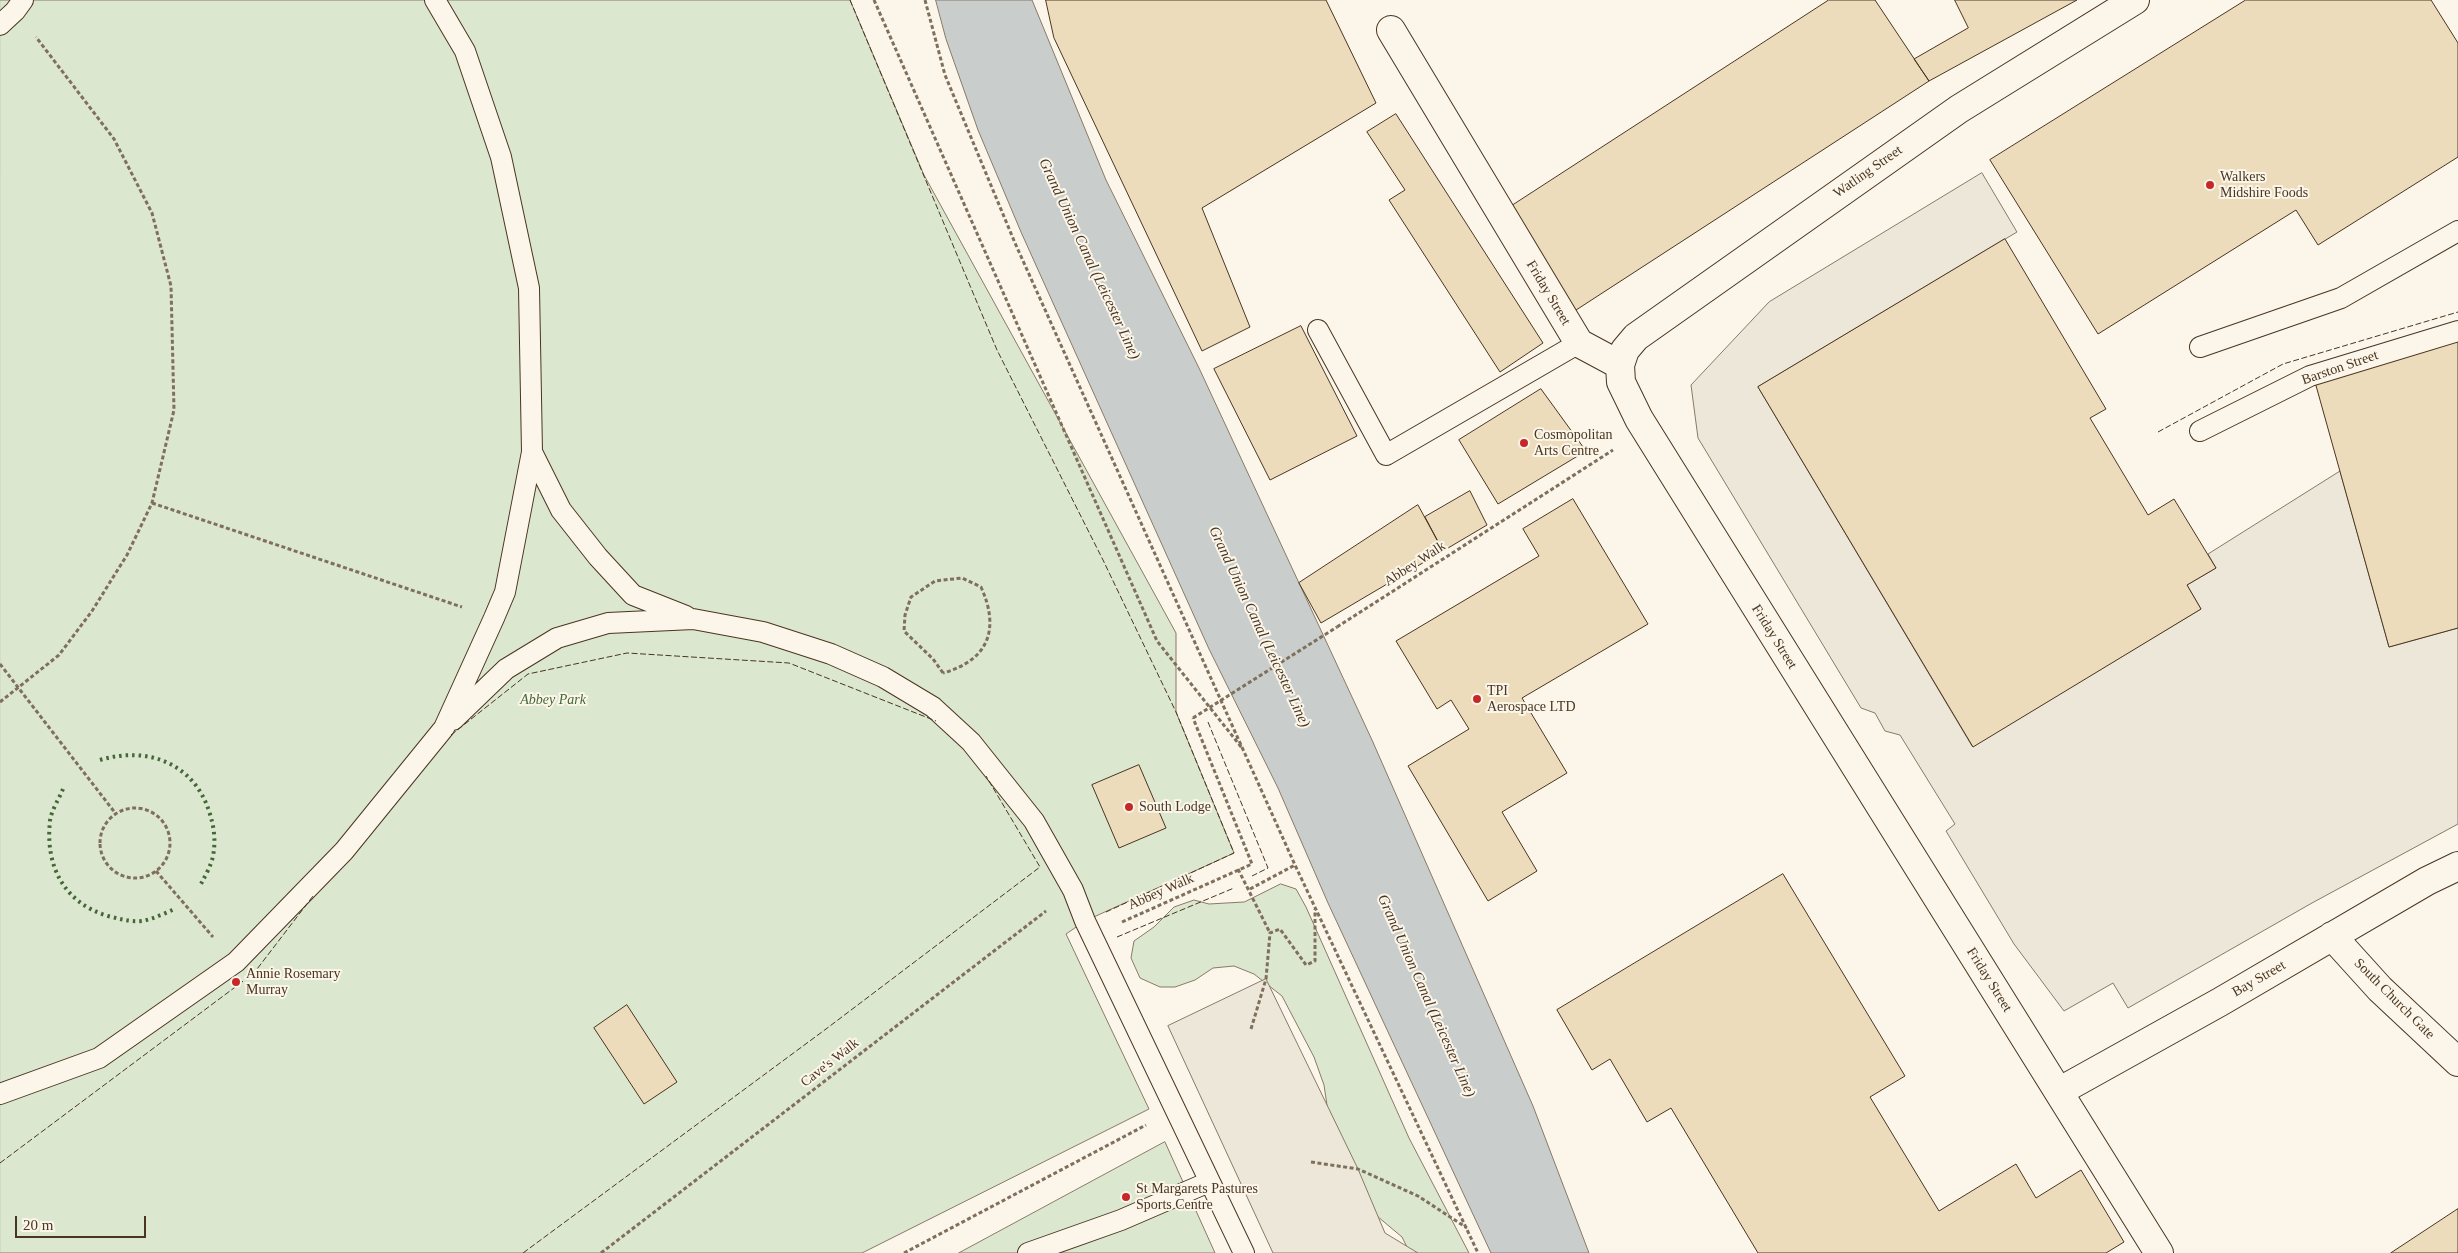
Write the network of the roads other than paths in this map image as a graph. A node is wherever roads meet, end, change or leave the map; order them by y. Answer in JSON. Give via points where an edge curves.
{"nodes":[{"id":1,"x":434,"y":0,"type":"edge"},
{"id":2,"x":2135,"y":0,"type":"edge"},
{"id":3,"x":19,"y":6,"type":"edge"},
{"id":4,"x":0,"y":25,"type":"edge"},
{"id":5,"x":1391,"y":30,"type":"dead end"},
{"id":6,"x":2458,"y":231,"type":"edge"},
{"id":7,"x":1318,"y":330,"type":"dead end"},
{"id":8,"x":2458,"y":331,"type":"edge"},
{"id":9,"x":1578,"y":343,"type":"junction"},
{"id":10,"x":2200,"y":347,"type":"dead end"},
{"id":11,"x":1620,"y":365,"type":"junction"},
{"id":12,"x":2200,"y":431,"type":"dead end"},
{"id":13,"x":532,"y":452,"type":"junction"},
{"id":14,"x":692,"y":619,"type":"junction"},
{"id":15,"x":444,"y":728,"type":"junction"},
{"id":16,"x":2458,"y":866,"type":"edge"},
{"id":17,"x":2332,"y":936,"type":"junction"},
{"id":18,"x":2458,"y":1062,"type":"edge"},
{"id":19,"x":2060,"y":1091,"type":"junction"},
{"id":20,"x":0,"y":1094,"type":"edge"},
{"id":21,"x":1209,"y":1182,"type":"junction"},
{"id":22,"x":1028,"y":1253,"type":"edge"},
{"id":23,"x":1244,"y":1253,"type":"edge"},
{"id":24,"x":2159,"y":1253,"type":"edge"}],
"edges":[{"from":1,"to":13,"type":"lane","via":[[465,51],[501,156],[529,288]]},
{"from":2,"to":11,"type":"street","name":"Watling Street","via":[[1959,109],[1636,337],[1625,350]]},
{"from":3,"to":4,"type":"lane"},
{"from":5,"to":9,"type":"street","name":"Friday Street"},
{"from":6,"to":10,"type":"lane","via":[[2341,298]]},
{"from":7,"to":9,"type":"lane","via":[[1386,455]]},
{"from":8,"to":12,"type":"lane","name":"Barston Street","via":[[2310,376]]},
{"from":9,"to":11,"type":"street"},
{"from":11,"to":19,"type":"street","name":"Friday Street","via":[[1621,382],[1639,419]]},
{"from":13,"to":14,"type":"lane","via":[[561,510],[633,595]]},
{"from":13,"to":15,"type":"lane","via":[[505,592]]},
{"from":14,"to":15,"type":"lane","via":[[608,624],[556,638],[506,669]]},
{"from":14,"to":21,"type":"lane","via":[[763,632],[831,654],[883,677],[933,707],[971,742],[1034,821],[1073,890]]},
{"from":15,"to":20,"type":"lane","via":[[344,851],[236,962],[99,1058]]},
{"from":16,"to":17,"type":"street","name":"Bay Street"},
{"from":17,"to":18,"type":"street","name":"South Church Gate","via":[[2380,988]]},
{"from":17,"to":19,"type":"street","name":"Bay Street"},
{"from":19,"to":24,"type":"street","name":"Friday Street"},
{"from":21,"to":22,"type":"lane","via":[[1121,1220]]},
{"from":21,"to":23,"type":"lane"}]}
